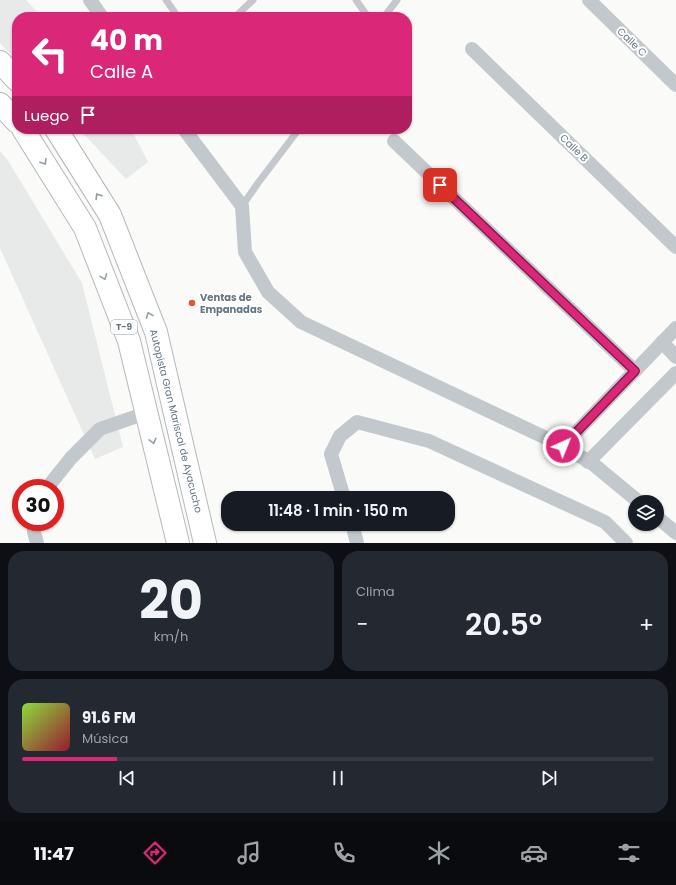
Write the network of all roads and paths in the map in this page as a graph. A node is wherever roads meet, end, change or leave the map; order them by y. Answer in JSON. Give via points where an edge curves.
{"nodes":[{"id":1,"x":90,"y":0,"type":"edge"},
{"id":2,"x":166,"y":0,"type":"edge"},
{"id":3,"x":253,"y":0,"type":"edge"},
{"id":4,"x":356,"y":0,"type":"edge"},
{"id":5,"x":397,"y":0,"type":"edge"},
{"id":6,"x":589,"y":0,"type":"edge"},
{"id":7,"x":98,"y":12,"type":"edge"},
{"id":8,"x":174,"y":12,"type":"edge"},
{"id":9,"x":240,"y":12,"type":"edge"},
{"id":10,"x":364,"y":12,"type":"edge"},
{"id":11,"x":388,"y":12,"type":"edge"},
{"id":12,"x":472,"y":48,"type":"dead end"},
{"id":13,"x":0,"y":62,"type":"edge"},
{"id":14,"x":12,"y":75,"type":"edge"},
{"id":15,"x":676,"y":85,"type":"edge"},
{"id":16,"x":0,"y":104,"type":"edge"},
{"id":17,"x":12,"y":117,"type":"edge"},
{"id":18,"x":26,"y":134,"type":"edge"},
{"id":19,"x":59,"y":134,"type":"edge"},
{"id":20,"x":188,"y":134,"type":"edge"},
{"id":21,"x":295,"y":134,"type":"edge"},
{"id":22,"x":394,"y":141,"type":"dead end"},
{"id":23,"x":242,"y":206,"type":"junction"},
{"id":24,"x":676,"y":247,"type":"edge"},
{"id":25,"x":676,"y":328,"type":"edge"},
{"id":26,"x":662,"y":342,"type":"junction"},
{"id":27,"x":676,"y":357,"type":"edge"},
{"id":28,"x":635,"y":371,"type":"junction"},
{"id":29,"x":676,"y":373,"type":"edge"},
{"id":30,"x":146,"y":413,"type":"junction"},
{"id":31,"x":563,"y":446,"type":"junction"},
{"id":32,"x":588,"y":462,"type":"junction"},
{"id":33,"x":54,"y":479,"type":"edge"},
{"id":34,"x":342,"y":491,"type":"edge"},
{"id":35,"x":631,"y":495,"type":"edge"},
{"id":36,"x":664,"y":523,"type":"edge"},
{"id":37,"x":34,"y":531,"type":"edge"},
{"id":38,"x":354,"y":531,"type":"edge"},
{"id":39,"x":676,"y":533,"type":"edge"},
{"id":40,"x":37,"y":543,"type":"edge"},
{"id":41,"x":178,"y":543,"type":"edge"},
{"id":42,"x":205,"y":543,"type":"edge"},
{"id":43,"x":357,"y":543,"type":"edge"},
{"id":44,"x":626,"y":543,"type":"edge"}],
"edges":[{"from":1,"to":7,"type":"street"},
{"from":2,"to":8,"type":"lane"},
{"from":3,"to":9,"type":"lane"},
{"from":4,"to":10,"type":"lane"},
{"from":5,"to":11,"type":"lane"},
{"from":6,"to":15,"type":"street","name":"Calle C"},
{"from":12,"to":24,"type":"street","name":"Calle B"},
{"from":13,"to":14,"type":"highway"},
{"from":16,"to":17,"type":"highway"},
{"from":18,"to":30,"type":"highway","number":"T-9","one_way":true,"via":[[85,228],[129,341]]},
{"from":42,"to":19,"type":"highway","name":"Autopista Gran Mariscal de Ayacucho","number":"T-9","one_way":true,"via":[[156,332],[110,215]]},
{"from":20,"to":23,"type":"street"},
{"from":21,"to":23,"type":"lane"},
{"from":22,"to":28,"type":"street"},
{"from":23,"to":31,"type":"street","via":[[245,252],[268,292],[301,322]]},
{"from":25,"to":26,"type":"street"},
{"from":26,"to":27,"type":"street"},
{"from":26,"to":28,"type":"street"},
{"from":28,"to":31,"type":"street"},
{"from":29,"to":32,"type":"street"},
{"from":30,"to":33,"type":"street","via":[[100,429]]},
{"from":30,"to":41,"type":"highway","number":"T-9","one_way":true},
{"from":31,"to":32,"type":"street"},
{"from":32,"to":35,"type":"street"},
{"from":34,"to":44,"type":"street","via":[[331,454],[340,436],[357,422],[429,441],[605,522]]},
{"from":36,"to":39,"type":"street"},
{"from":37,"to":40,"type":"street"},
{"from":38,"to":43,"type":"street"}]}
